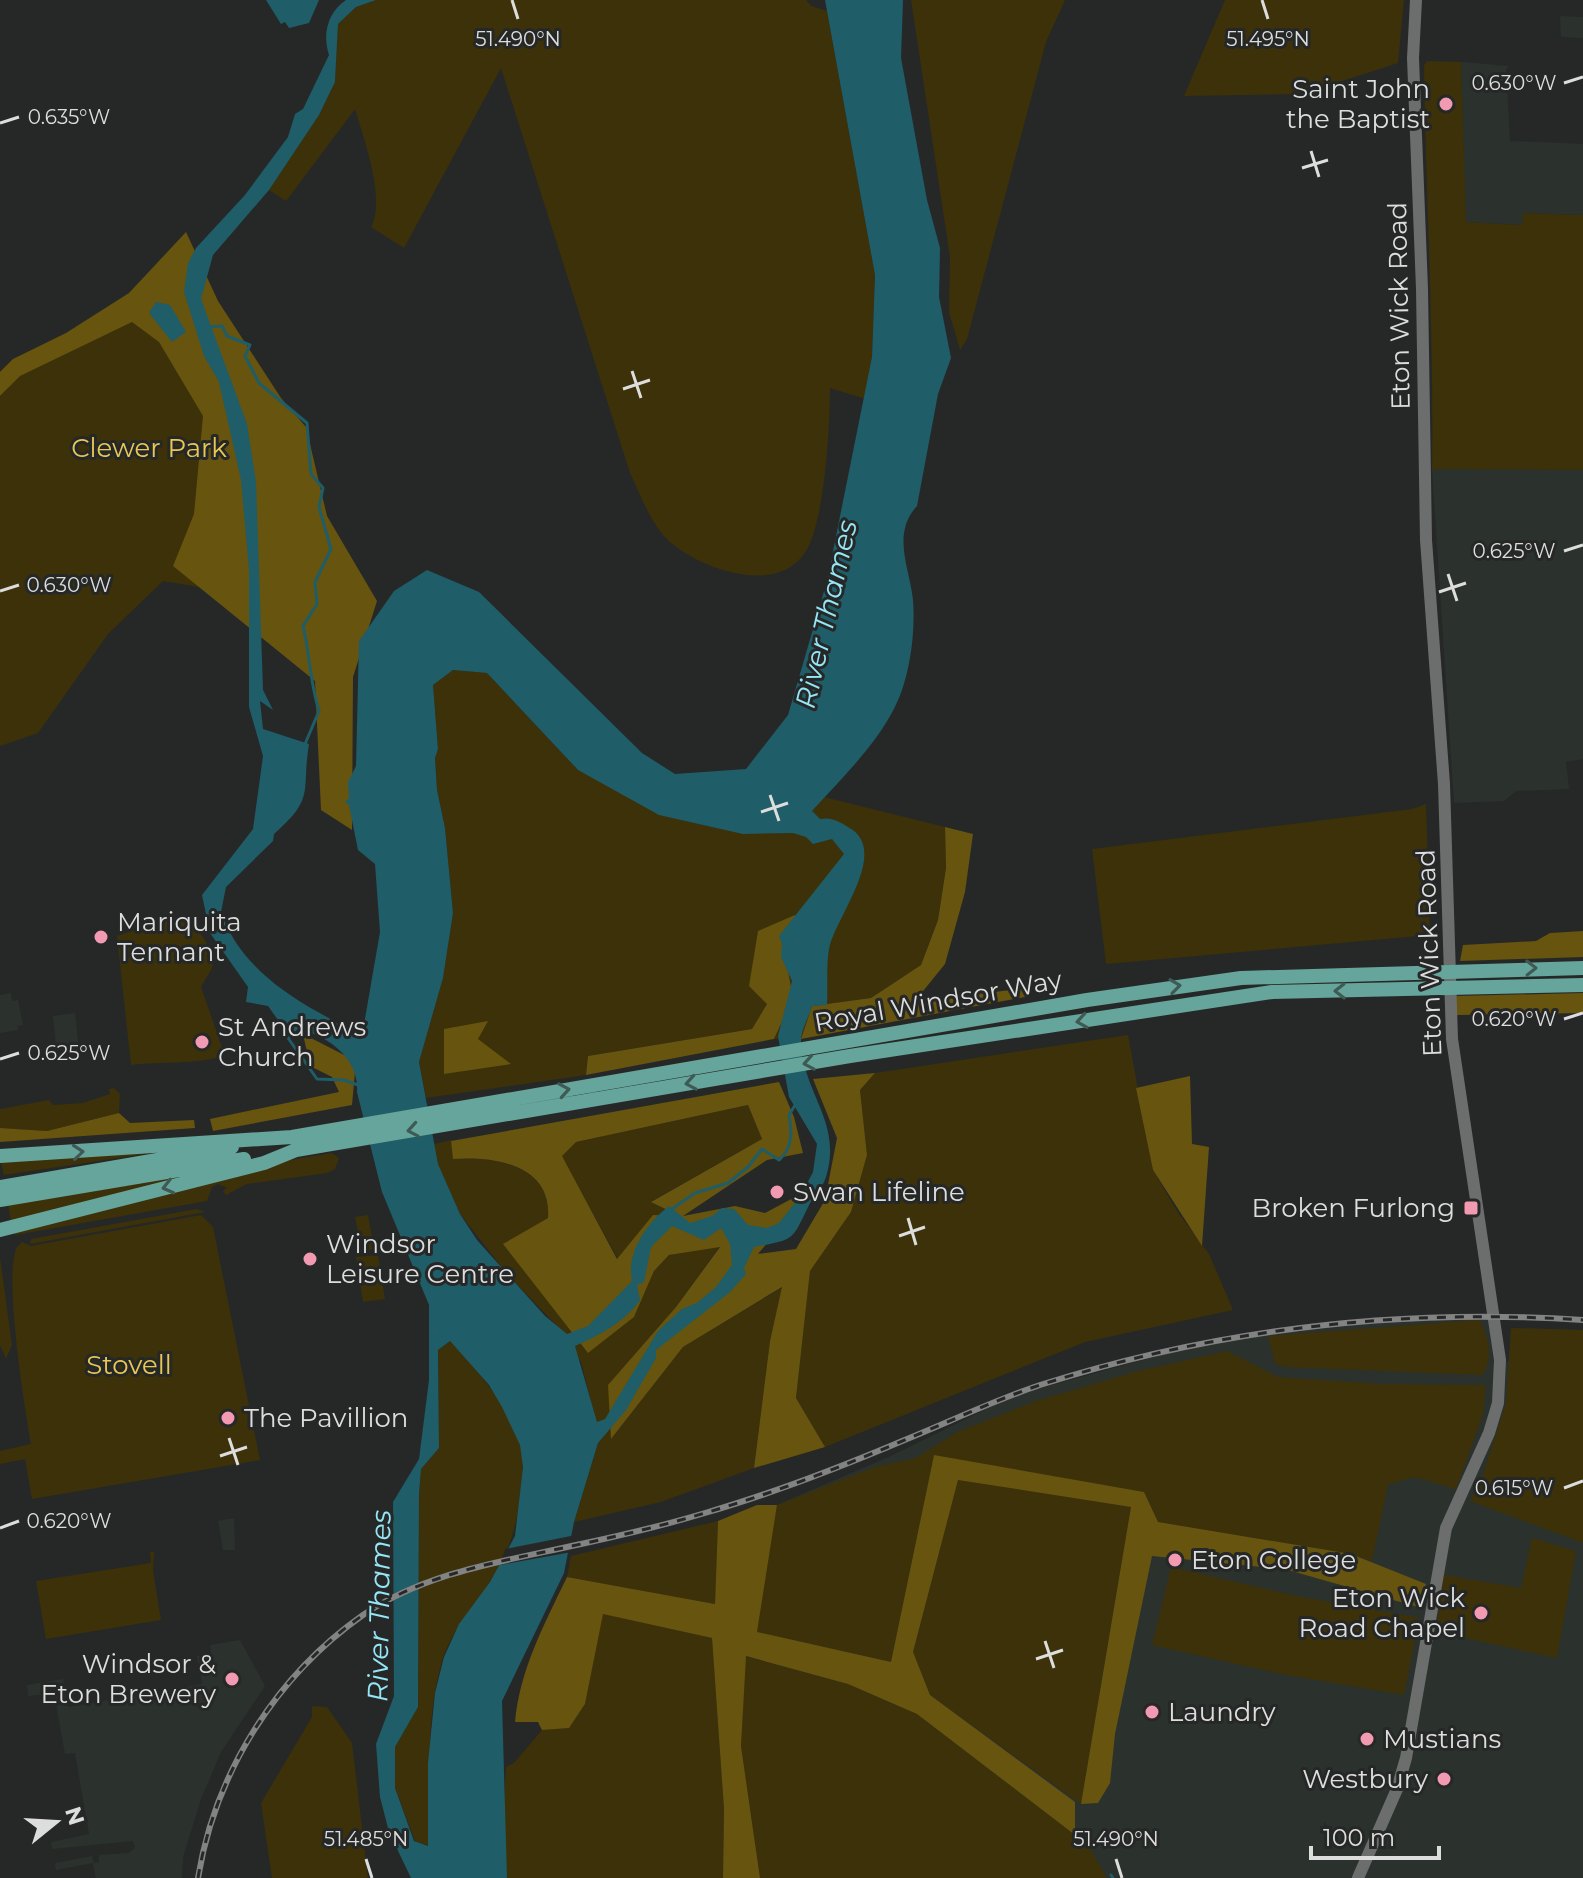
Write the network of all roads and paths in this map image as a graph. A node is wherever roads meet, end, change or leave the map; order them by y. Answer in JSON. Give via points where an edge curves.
{"nodes":[{"id":1,"x":1416,"y":0,"type":"edge"},
{"id":2,"x":1583,"y":968,"type":"edge"},
{"id":3,"x":1583,"y":985,"type":"edge"},
{"id":4,"x":850,"y":1048,"type":"junction"},
{"id":5,"x":301,"y":1143,"type":"junction"},
{"id":6,"x":0,"y":1156,"type":"edge"},
{"id":7,"x":46,"y":1186,"type":"junction"},
{"id":8,"x":0,"y":1187,"type":"edge"},
{"id":9,"x":0,"y":1200,"type":"edge"},
{"id":10,"x":0,"y":1230,"type":"edge"},
{"id":11,"x":1358,"y":1878,"type":"edge"}],
"edges":[{"from":1,"to":11,"type":"main road","name":"Eton Wick Road","via":[[1413,58],[1426,525],[1444,784],[1452,1039],[1500,1360],[1498,1403],[1489,1433],[1446,1528],[1406,1758]]},
{"from":4,"to":2,"type":"main road","name":"Royal Windsor Way","one_way":true,"via":[[1171,986],[1307,973]]},
{"from":3,"to":4,"type":"main road","name":"Royal Windsor Way","one_way":true,"via":[[1272,992]]},
{"from":4,"to":5,"type":"main road","name":"Royal Windsor Way"},
{"from":6,"to":5,"type":"main road","one_way":true},
{"from":5,"to":7,"type":"main road","name":"Royal Windsor Way"},
{"from":5,"to":10,"type":"main road","one_way":true,"via":[[264,1163]]},
{"from":7,"to":8,"type":"main road","name":"Royal Windsor Way"},
{"from":7,"to":9,"type":"main road","name":"Royal Windsor Way"}]}
